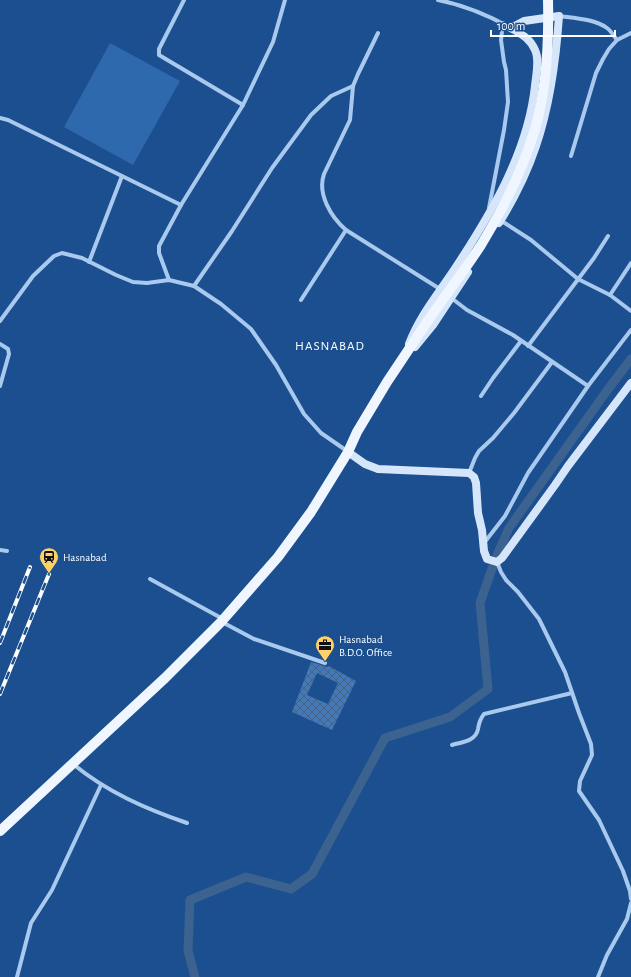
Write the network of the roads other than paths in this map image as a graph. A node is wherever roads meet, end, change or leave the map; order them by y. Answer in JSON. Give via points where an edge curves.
{"nodes":[{"id":1,"x":184,"y":0,"type":"edge"},
{"id":2,"x":285,"y":0,"type":"edge"},
{"id":3,"x":438,"y":0,"type":"edge"},
{"id":4,"x":548,"y":0,"type":"edge"},
{"id":5,"x":559,"y":16,"type":"junction"},
{"id":6,"x":503,"y":23,"type":"junction"},
{"id":7,"x":511,"y":28,"type":"junction"},
{"id":8,"x":378,"y":33,"type":"dead end"},
{"id":9,"x":631,"y":33,"type":"edge"},
{"id":10,"x":617,"y":40,"type":"junction"},
{"id":11,"x":353,"y":86,"type":"junction"},
{"id":12,"x":243,"y":105,"type":"junction"},
{"id":13,"x":0,"y":118,"type":"edge"},
{"id":14,"x":571,"y":156,"type":"dead end"},
{"id":15,"x":122,"y":176,"type":"junction"},
{"id":16,"x":181,"y":205,"type":"junction"},
{"id":17,"x":488,"y":213,"type":"junction"},
{"id":18,"x":501,"y":221,"type":"junction"},
{"id":19,"x":346,"y":230,"type":"junction"},
{"id":20,"x":608,"y":236,"type":"dead end"},
{"id":21,"x":89,"y":262,"type":"junction"},
{"id":22,"x":631,"y":263,"type":"edge"},
{"id":23,"x":578,"y":279,"type":"junction"},
{"id":24,"x":169,"y":280,"type":"junction"},
{"id":25,"x":194,"y":286,"type":"junction"},
{"id":26,"x":440,"y":289,"type":"junction"},
{"id":27,"x":610,"y":295,"type":"junction"},
{"id":28,"x":451,"y":298,"type":"junction"},
{"id":29,"x":301,"y":300,"type":"dead end"},
{"id":30,"x":631,"y":311,"type":"edge"},
{"id":31,"x":0,"y":321,"type":"edge"},
{"id":32,"x":631,"y":330,"type":"edge"},
{"id":33,"x":521,"y":342,"type":"junction"},
{"id":34,"x":0,"y":344,"type":"edge"},
{"id":35,"x":528,"y":346,"type":"junction"},
{"id":36,"x":404,"y":354,"type":"junction"},
{"id":37,"x":552,"y":362,"type":"junction"},
{"id":38,"x":631,"y":383,"type":"edge"},
{"id":39,"x":0,"y":386,"type":"edge"},
{"id":40,"x":588,"y":386,"type":"junction"},
{"id":41,"x":481,"y":396,"type":"dead end"},
{"id":42,"x":348,"y":452,"type":"junction"},
{"id":43,"x":469,"y":473,"type":"junction"},
{"id":44,"x":483,"y":544,"type":"junction"},
{"id":45,"x":0,"y":550,"type":"edge"},
{"id":46,"x":7,"y":551,"type":"dead end"},
{"id":47,"x":497,"y":562,"type":"junction"},
{"id":48,"x":150,"y":579,"type":"dead end"},
{"id":49,"x":222,"y":620,"type":"junction"},
{"id":50,"x":325,"y":663,"type":"dead end"},
{"id":51,"x":572,"y":693,"type":"junction"},
{"id":52,"x":452,"y":745,"type":"dead end"},
{"id":53,"x":73,"y":764,"type":"junction"},
{"id":54,"x":100,"y":785,"type":"junction"},
{"id":55,"x":187,"y":823,"type":"dead end"},
{"id":56,"x":0,"y":831,"type":"edge"},
{"id":57,"x":631,"y":899,"type":"edge"},
{"id":58,"x":631,"y":903,"type":"edge"},
{"id":59,"x":17,"y":977,"type":"edge"},
{"id":60,"x":598,"y":977,"type":"edge"}],
"edges":[{"from":1,"to":12,"type":"street","via":[[159,49],[159,55]]},
{"from":2,"to":12,"type":"street","via":[[272,42]]},
{"from":3,"to":6,"type":"street","via":[[477,11]]},
{"from":4,"to":36,"type":"main road","bridge":true,"via":[[546,71],[535,129],[512,188],[480,245]]},
{"from":5,"to":7,"type":"street","via":[[524,21]]},
{"from":5,"to":10,"type":"street","via":[[598,24],[607,28]]},
{"from":5,"to":18,"type":"street","via":[[551,86],[536,145]]},
{"from":6,"to":7,"type":"street"},
{"from":6,"to":17,"type":"street","via":[[501,40],[508,102]]},
{"from":7,"to":17,"type":"street","via":[[530,40],[536,50],[534,96],[517,159]]},
{"from":8,"to":11,"type":"street"},
{"from":9,"to":10,"type":"street"},
{"from":10,"to":14,"type":"street","via":[[596,73]]},
{"from":11,"to":19,"type":"street","via":[[350,120],[322,182],[322,192],[332,214]]},
{"from":11,"to":25,"type":"street","via":[[331,96],[310,115]]},
{"from":12,"to":16,"type":"street"},
{"from":13,"to":15,"type":"street"},
{"from":15,"to":16,"type":"street"},
{"from":15,"to":21,"type":"street"},
{"from":16,"to":24,"type":"street","via":[[159,246]]},
{"from":17,"to":18,"type":"street"},
{"from":17,"to":26,"type":"street"},
{"from":18,"to":23,"type":"street","via":[[531,240]]},
{"from":18,"to":28,"type":"street"},
{"from":19,"to":26,"type":"street"},
{"from":19,"to":29,"type":"street"},
{"from":20,"to":23,"type":"street"},
{"from":21,"to":24,"type":"street","via":[[133,282]]},
{"from":21,"to":31,"type":"street","via":[[69,254],[54,256],[33,276]]},
{"from":22,"to":27,"type":"street"},
{"from":23,"to":27,"type":"street"},
{"from":23,"to":35,"type":"street"},
{"from":24,"to":25,"type":"street"},
{"from":25,"to":42,"type":"street","via":[[221,304],[250,329],[309,420],[321,433]]},
{"from":26,"to":28,"type":"street"},
{"from":26,"to":36,"type":"street","via":[[420,319]]},
{"from":27,"to":30,"type":"street"},
{"from":28,"to":33,"type":"street"},
{"from":28,"to":36,"type":"street","via":[[426,334],[414,348]]},
{"from":32,"to":40,"type":"street"},
{"from":33,"to":35,"type":"street"},
{"from":33,"to":41,"type":"street"},
{"from":34,"to":39,"type":"street","via":[[8,349],[9,354]]},
{"from":35,"to":37,"type":"street"},
{"from":36,"to":42,"type":"main road"},
{"from":37,"to":40,"type":"street"},
{"from":37,"to":43,"type":"street","via":[[514,414],[479,451]]},
{"from":38,"to":47,"type":"street"},
{"from":40,"to":44,"type":"street","via":[[528,473],[505,516]]},
{"from":42,"to":43,"type":"street","via":[[365,464],[378,469]]},
{"from":42,"to":49,"type":"main road","via":[[295,536]]},
{"from":43,"to":44,"type":"street","via":[[476,483]]},
{"from":44,"to":47,"type":"street","via":[[487,559]]},
{"from":45,"to":46,"type":"street"},
{"from":47,"to":51,"type":"street","via":[[506,580],[539,619],[565,672]]},
{"from":48,"to":49,"type":"street"},
{"from":49,"to":50,"type":"street","via":[[254,639]]},
{"from":49,"to":53,"type":"main road","via":[[165,678]]},
{"from":51,"to":52,"type":"street","via":[[484,714],[475,736]]},
{"from":51,"to":57,"type":"street","via":[[591,744],[592,755],[580,781],[579,791],[600,820]]},
{"from":53,"to":54,"type":"street"},
{"from":53,"to":56,"type":"main road"},
{"from":54,"to":55,"type":"street","via":[[148,809]]},
{"from":54,"to":59,"type":"street","via":[[52,890],[31,923]]},
{"from":58,"to":60,"type":"street","via":[[627,919]]}]}
